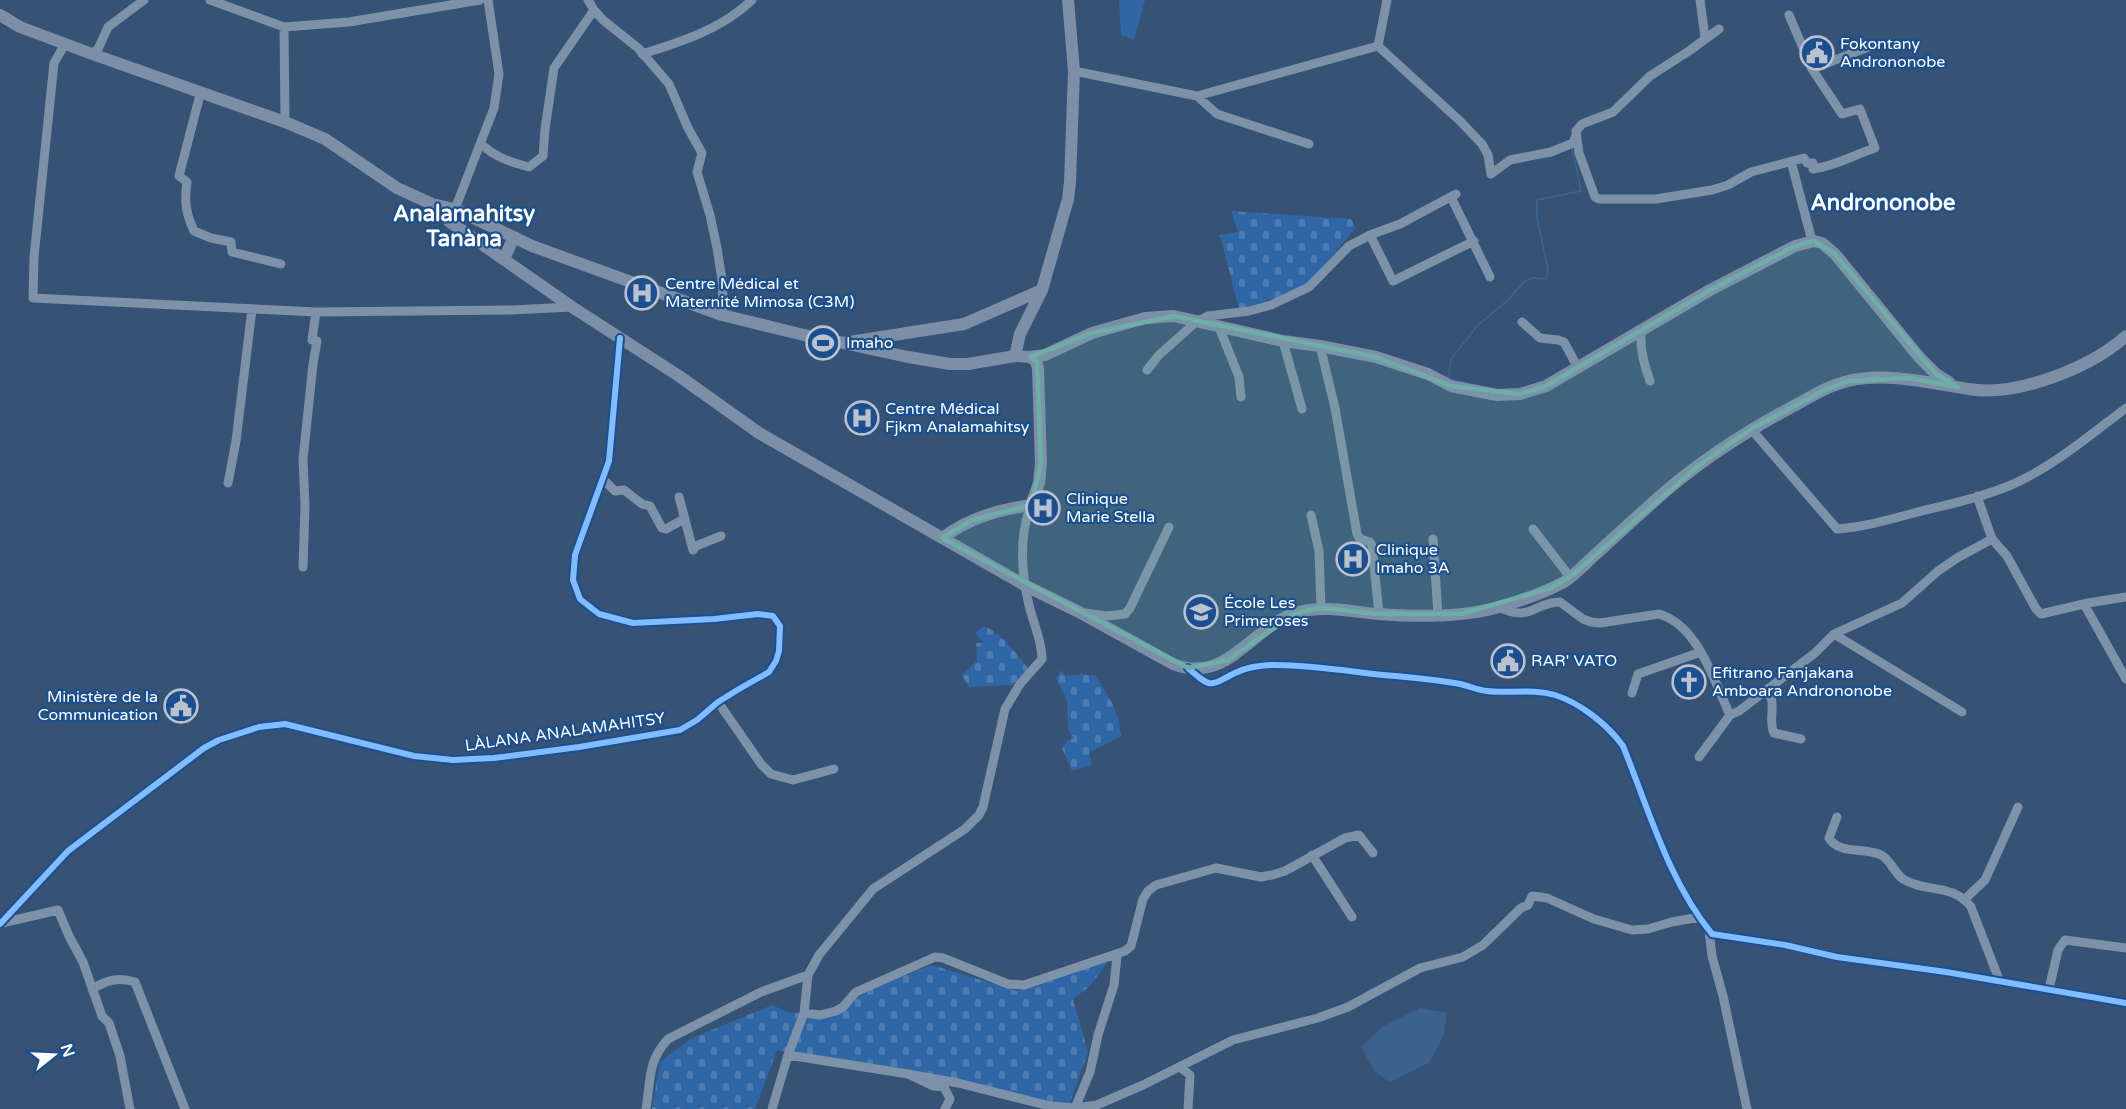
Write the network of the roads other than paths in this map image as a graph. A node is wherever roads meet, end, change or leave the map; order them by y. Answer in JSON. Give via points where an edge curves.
{"nodes":[{"id":1,"x":144,"y":0,"type":"edge"},
{"id":2,"x":210,"y":0,"type":"edge"},
{"id":3,"x":480,"y":0,"type":"edge"},
{"id":4,"x":488,"y":0,"type":"edge"},
{"id":5,"x":588,"y":0,"type":"edge"},
{"id":6,"x":752,"y":0,"type":"edge"},
{"id":7,"x":1068,"y":0,"type":"edge"},
{"id":8,"x":1387,"y":0,"type":"edge"},
{"id":9,"x":1700,"y":0,"type":"edge"},
{"id":10,"x":594,"y":10,"type":"junction"},
{"id":11,"x":0,"y":15,"type":"edge"},
{"id":12,"x":1789,"y":15,"type":"dead end"},
{"id":13,"x":284,"y":27,"type":"junction"},
{"id":14,"x":1719,"y":29,"type":"dead end"},
{"id":15,"x":1705,"y":38,"type":"junction"},
{"id":16,"x":66,"y":44,"type":"junction"},
{"id":17,"x":1378,"y":46,"type":"junction"},
{"id":18,"x":1871,"y":46,"type":"dead end"},
{"id":19,"x":92,"y":54,"type":"junction"},
{"id":20,"x":642,"y":54,"type":"junction"},
{"id":21,"x":1812,"y":69,"type":"junction"},
{"id":22,"x":1074,"y":71,"type":"junction"},
{"id":23,"x":201,"y":91,"type":"junction"},
{"id":24,"x":1197,"y":96,"type":"junction"},
{"id":25,"x":285,"y":122,"type":"junction"},
{"id":26,"x":1576,"y":131,"type":"junction"},
{"id":27,"x":481,"y":144,"type":"junction"},
{"id":28,"x":1309,"y":144,"type":"dead end"},
{"id":29,"x":1791,"y":161,"type":"junction"},
{"id":30,"x":432,"y":204,"type":"junction"},
{"id":31,"x":455,"y":209,"type":"junction"},
{"id":32,"x":450,"y":222,"type":"junction"},
{"id":33,"x":486,"y":224,"type":"junction"},
{"id":34,"x":1370,"y":235,"type":"junction"},
{"id":35,"x":514,"y":237,"type":"junction"},
{"id":36,"x":478,"y":241,"type":"junction"},
{"id":37,"x":1474,"y":241,"type":"junction"},
{"id":38,"x":1812,"y":241,"type":"junction"},
{"id":39,"x":504,"y":260,"type":"junction"},
{"id":40,"x":281,"y":264,"type":"dead end"},
{"id":41,"x":1490,"y":277,"type":"dead end"},
{"id":42,"x":1042,"y":290,"type":"junction"},
{"id":43,"x":572,"y":307,"type":"junction"},
{"id":44,"x":252,"y":309,"type":"junction"},
{"id":45,"x":316,"y":312,"type":"junction"},
{"id":46,"x":722,"y":315,"type":"junction"},
{"id":47,"x":1196,"y":322,"type":"junction"},
{"id":48,"x":1522,"y":322,"type":"dead end"},
{"id":49,"x":1219,"y":327,"type":"junction"},
{"id":50,"x":1641,"y":332,"type":"junction"},
{"id":51,"x":2126,"y":336,"type":"edge"},
{"id":52,"x":620,"y":338,"type":"junction"},
{"id":53,"x":1283,"y":341,"type":"junction"},
{"id":54,"x":843,"y":343,"type":"junction"},
{"id":55,"x":1320,"y":346,"type":"junction"},
{"id":56,"x":1015,"y":356,"type":"junction"},
{"id":57,"x":1030,"y":357,"type":"junction"},
{"id":58,"x":1578,"y":368,"type":"junction"},
{"id":59,"x":1147,"y":370,"type":"dead end"},
{"id":60,"x":1650,"y":381,"type":"dead end"},
{"id":61,"x":1958,"y":387,"type":"junction"},
{"id":62,"x":1241,"y":397,"type":"dead end"},
{"id":63,"x":2126,"y":408,"type":"edge"},
{"id":64,"x":1302,"y":409,"type":"dead end"},
{"id":65,"x":1751,"y":429,"type":"junction"},
{"id":66,"x":604,"y":480,"type":"junction"},
{"id":67,"x":228,"y":483,"type":"dead end"},
{"id":68,"x":1977,"y":496,"type":"junction"},
{"id":69,"x":679,"y":497,"type":"dead end"},
{"id":70,"x":1031,"y":505,"type":"junction"},
{"id":71,"x":1311,"y":515,"type":"dead end"},
{"id":72,"x":684,"y":519,"type":"junction"},
{"id":73,"x":1169,"y":527,"type":"dead end"},
{"id":74,"x":1533,"y":529,"type":"dead end"},
{"id":75,"x":721,"y":536,"type":"dead end"},
{"id":76,"x":942,"y":538,"type":"junction"},
{"id":77,"x":1433,"y":538,"type":"dead end"},
{"id":78,"x":1992,"y":539,"type":"junction"},
{"id":79,"x":303,"y":567,"type":"dead end"},
{"id":80,"x":1570,"y":577,"type":"junction"},
{"id":81,"x":1026,"y":586,"type":"junction"},
{"id":82,"x":2126,"y":597,"type":"edge"},
{"id":83,"x":2084,"y":604,"type":"junction"},
{"id":84,"x":1498,"y":607,"type":"junction"},
{"id":85,"x":1321,"y":608,"type":"junction"},
{"id":86,"x":1078,"y":612,"type":"junction"},
{"id":87,"x":1379,"y":614,"type":"junction"},
{"id":88,"x":1438,"y":615,"type":"junction"},
{"id":89,"x":1834,"y":634,"type":"junction"},
{"id":90,"x":1701,"y":652,"type":"junction"},
{"id":91,"x":1188,"y":668,"type":"junction"},
{"id":92,"x":2126,"y":679,"type":"edge"},
{"id":93,"x":1766,"y":690,"type":"junction"},
{"id":94,"x":1632,"y":693,"type":"dead end"},
{"id":95,"x":718,"y":702,"type":"junction"},
{"id":96,"x":1962,"y":712,"type":"dead end"},
{"id":97,"x":1730,"y":715,"type":"junction"},
{"id":98,"x":1801,"y":739,"type":"dead end"},
{"id":99,"x":1699,"y":757,"type":"dead end"},
{"id":100,"x":834,"y":769,"type":"dead end"},
{"id":101,"x":2018,"y":807,"type":"dead end"},
{"id":102,"x":1837,"y":817,"type":"dead end"},
{"id":103,"x":1372,"y":853,"type":"dead end"},
{"id":104,"x":1312,"y":855,"type":"junction"},
{"id":105,"x":1965,"y":899,"type":"junction"},
{"id":106,"x":1352,"y":917,"type":"dead end"},
{"id":107,"x":1700,"y":917,"type":"junction"},
{"id":108,"x":1,"y":924,"type":"edge"},
{"id":109,"x":1709,"y":930,"type":"junction"},
{"id":110,"x":2126,"y":948,"type":"edge"},
{"id":111,"x":1117,"y":956,"type":"junction"},
{"id":112,"x":808,"y":975,"type":"junction"},
{"id":113,"x":2000,"y":982,"type":"junction"},
{"id":114,"x":92,"y":989,"type":"junction"},
{"id":115,"x":2049,"y":989,"type":"junction"},
{"id":116,"x":2126,"y":1003,"type":"edge"},
{"id":117,"x":804,"y":1013,"type":"junction"},
{"id":118,"x":788,"y":1055,"type":"junction"},
{"id":119,"x":1180,"y":1067,"type":"junction"},
{"id":120,"x":908,"y":1074,"type":"junction"},
{"id":121,"x":1053,"y":1108,"type":"edge"},
{"id":122,"x":1075,"y":1108,"type":"edge"},
{"id":123,"x":130,"y":1109,"type":"edge"},
{"id":124,"x":185,"y":1109,"type":"edge"},
{"id":125,"x":646,"y":1109,"type":"edge"},
{"id":126,"x":772,"y":1109,"type":"edge"},
{"id":127,"x":945,"y":1109,"type":"edge"},
{"id":128,"x":1188,"y":1109,"type":"edge"},
{"id":129,"x":1747,"y":1109,"type":"edge"}],
"edges":[{"from":1,"to":19,"type":"street","via":[[108,27]]},
{"from":2,"to":13,"type":"street"},
{"from":3,"to":13,"type":"street","via":[[349,22]]},
{"from":4,"to":27,"type":"street","via":[[499,74],[494,108]]},
{"from":5,"to":10,"type":"street"},
{"from":6,"to":20,"type":"street","via":[[741,11],[693,38]]},
{"from":7,"to":22,"type":"main road"},
{"from":8,"to":17,"type":"street"},
{"from":9,"to":15,"type":"street"},
{"from":10,"to":20,"type":"street"},
{"from":10,"to":27,"type":"street","via":[[554,68],[543,156],[529,167],[490,153]]},
{"from":11,"to":16,"type":"main road"},
{"from":12,"to":21,"type":"street"},
{"from":13,"to":25,"type":"street"},
{"from":14,"to":15,"type":"street"},
{"from":15,"to":26,"type":"street","via":[[1650,76],[1613,111],[1582,124]]},
{"from":16,"to":19,"type":"main road"},
{"from":16,"to":44,"type":"street","via":[[54,63],[33,297]]},
{"from":17,"to":24,"type":"street"},
{"from":17,"to":26,"type":"street","via":[[1482,144],[1491,174],[1510,160],[1573,143]]},
{"from":18,"to":21,"type":"street"},
{"from":19,"to":23,"type":"main road"},
{"from":20,"to":46,"type":"street","via":[[669,84],[702,153],[697,172],[717,248],[723,286]]},
{"from":21,"to":29,"type":"street","via":[[1842,114],[1860,109],[1875,148],[1829,167],[1813,169],[1813,163],[1804,158]]},
{"from":22,"to":24,"type":"street"},
{"from":22,"to":42,"type":"main road","via":[[1069,190]]},
{"from":23,"to":25,"type":"main road"},
{"from":23,"to":40,"type":"street","via":[[179,176],[187,182],[186,215],[194,231],[231,242],[232,252]]},
{"from":24,"to":28,"type":"street","via":[[1217,114]]},
{"from":25,"to":30,"type":"main road","via":[[325,139],[397,189]]},
{"from":26,"to":29,"type":"street","via":[[1579,153],[1599,199],[1656,199],[1712,190],[1751,172]]},
{"from":27,"to":31,"type":"street"},
{"from":29,"to":38,"type":"street"},
{"from":30,"to":31,"type":"main road"},
{"from":30,"to":32,"type":"main road"},
{"from":31,"to":32,"type":"main road"},
{"from":31,"to":33,"type":"main road"},
{"from":32,"to":36,"type":"main road"},
{"from":33,"to":35,"type":"main road"},
{"from":33,"to":36,"type":"main road"},
{"from":34,"to":37,"type":"street","via":[[1393,281]]},
{"from":34,"to":37,"type":"street","via":[[1454,196]]},
{"from":34,"to":47,"type":"street","via":[[1349,246],[1309,287],[1271,305],[1208,316]]},
{"from":35,"to":39,"type":"main road"},
{"from":35,"to":46,"type":"main road"},
{"from":36,"to":39,"type":"main road"},
{"from":37,"to":41,"type":"street"},
{"from":38,"to":50,"type":"main road","via":[[1710,290]]},
{"from":38,"to":61,"type":"main road","via":[[1822,243],[1835,254],[1935,374]]},
{"from":39,"to":43,"type":"main road"},
{"from":42,"to":54,"type":"main road","via":[[964,324]]},
{"from":42,"to":56,"type":"main road","via":[[1020,334]]},
{"from":43,"to":45,"type":"street"},
{"from":43,"to":52,"type":"main road"},
{"from":44,"to":45,"type":"street"},
{"from":44,"to":67,"type":"street"},
{"from":45,"to":79,"type":"street","via":[[312,340],[317,341],[303,459]]},
{"from":46,"to":54,"type":"main road"},
{"from":47,"to":49,"type":"main road"},
{"from":47,"to":57,"type":"main road","via":[[1174,316],[1145,318]]},
{"from":47,"to":59,"type":"street"},
{"from":48,"to":58,"type":"street","via":[[1540,338],[1564,342]]},
{"from":49,"to":53,"type":"main road"},
{"from":49,"to":62,"type":"street","via":[[1239,377]]},
{"from":50,"to":58,"type":"main road"},
{"from":50,"to":60,"type":"street","via":[[1643,364]]},
{"from":51,"to":61,"type":"main road","via":[[2092,360],[2046,379],[1998,390]]},
{"from":52,"to":66,"type":"street","name":"LÀLANA ANALAMAHITSY"},
{"from":52,"to":76,"type":"main road","via":[[759,433]]},
{"from":53,"to":55,"type":"main road"},
{"from":53,"to":64,"type":"street"},
{"from":54,"to":56,"type":"main road","via":[[950,364]]},
{"from":55,"to":58,"type":"main road","via":[[1393,362],[1451,386],[1497,395],[1530,392]]},
{"from":55,"to":87,"type":"street","via":[[1357,534],[1372,546]]},
{"from":56,"to":57,"type":"main road"},
{"from":57,"to":70,"type":"main road","via":[[1038,369],[1041,464]]},
{"from":61,"to":65,"type":"main road","via":[[1908,378],[1848,381]]},
{"from":63,"to":68,"type":"street","via":[[2059,457],[2013,484]]},
{"from":65,"to":68,"type":"street","via":[[1837,529]]},
{"from":65,"to":80,"type":"main road","via":[[1668,489]]},
{"from":66,"to":72,"type":"street","via":[[615,491],[624,490],[650,506],[662,528]]},
{"from":66,"to":95,"type":"street","name":"LÀLANA ANALAMAHITSY","via":[[575,555],[573,580],[580,599],[598,614],[633,623],[773,615],[780,626],[779,651],[769,672]]},
{"from":68,"to":78,"type":"street"},
{"from":69,"to":72,"type":"street"},
{"from":70,"to":76,"type":"main road","via":[[972,520]]},
{"from":70,"to":81,"type":"street","via":[[1023,528]]},
{"from":71,"to":85,"type":"street","via":[[1318,551]]},
{"from":72,"to":75,"type":"street","via":[[693,550]]},
{"from":73,"to":86,"type":"street","via":[[1125,614]]},
{"from":74,"to":80,"type":"street"},
{"from":76,"to":81,"type":"main road"},
{"from":77,"to":88,"type":"street"},
{"from":78,"to":83,"type":"street","via":[[2007,556],[2041,614]]},
{"from":78,"to":89,"type":"street","via":[[1938,571],[1902,603]]},
{"from":80,"to":84,"type":"main road"},
{"from":81,"to":86,"type":"main road"},
{"from":81,"to":112,"type":"street","via":[[1042,659],[1005,709],[979,814],[965,829],[873,890],[819,955]]},
{"from":82,"to":83,"type":"street"},
{"from":83,"to":92,"type":"street"},
{"from":84,"to":88,"type":"main road"},
{"from":84,"to":90,"type":"street","via":[[1519,614],[1560,602],[1583,619],[1600,623],[1659,615],[1673,621],[1697,643]]},
{"from":85,"to":87,"type":"main road"},
{"from":85,"to":91,"type":"main road","via":[[1296,613],[1276,623],[1228,660],[1202,669]]},
{"from":86,"to":91,"type":"main road","via":[[1173,664]]},
{"from":87,"to":88,"type":"main road"},
{"from":89,"to":93,"type":"street"},
{"from":89,"to":96,"type":"street"},
{"from":90,"to":94,"type":"street","via":[[1638,674]]},
{"from":90,"to":97,"type":"street"},
{"from":91,"to":107,"type":"street","via":[[1201,680],[1213,684],[1250,668],[1276,665],[1434,680],[1485,691],[1556,695],[1595,718],[1623,746],[1648,815]]},
{"from":93,"to":97,"type":"street"},
{"from":93,"to":98,"type":"street","via":[[1772,702],[1774,733]]},
{"from":95,"to":100,"type":"street","via":[[771,774],[793,780]]},
{"from":95,"to":108,"type":"street","name":"LÀLANA ANALAMAHITSY","via":[[680,730],[494,758],[453,760],[414,756],[285,724],[259,727],[204,748],[68,851]]},
{"from":97,"to":99,"type":"street"},
{"from":101,"to":105,"type":"street","via":[[1985,880]]},
{"from":102,"to":105,"type":"street","via":[[1829,838],[1833,844],[1882,855],[1905,880],[1941,888]]},
{"from":103,"to":104,"type":"street","via":[[1359,835]]},
{"from":104,"to":106,"type":"street"},
{"from":104,"to":111,"type":"street","via":[[1272,875],[1261,877],[1216,868],[1156,885],[1143,898],[1131,946]]},
{"from":105,"to":113,"type":"street"},
{"from":107,"to":109,"type":"street"},
{"from":107,"to":119,"type":"street","via":[[1632,930],[1532,896],[1528,905],[1483,945],[1462,957],[1420,968],[1348,1007],[1318,1018],[1233,1040]]},
{"from":108,"to":114,"type":"street","via":[[58,910],[84,962]]},
{"from":109,"to":113,"type":"street","via":[[1725,938]]},
{"from":109,"to":129,"type":"street"},
{"from":110,"to":115,"type":"street","via":[[2065,940],[2058,950]]},
{"from":111,"to":117,"type":"street","via":[[1024,986],[1014,986],[935,957],[856,992],[836,1011]]},
{"from":111,"to":122,"type":"street","via":[[1114,985],[1090,1072]]},
{"from":112,"to":117,"type":"street"},
{"from":112,"to":125,"type":"street","via":[[761,992],[669,1039],[658,1050],[649,1074]]},
{"from":113,"to":115,"type":"street"},
{"from":114,"to":123,"type":"street","via":[[102,1016],[110,1023]]},
{"from":114,"to":124,"type":"street","via":[[107,980],[123,978],[135,982]]},
{"from":115,"to":116,"type":"street"},
{"from":117,"to":118,"type":"street"},
{"from":118,"to":120,"type":"street"},
{"from":118,"to":126,"type":"street"},
{"from":119,"to":122,"type":"street","via":[[1110,1100]]},
{"from":119,"to":128,"type":"street","via":[[1190,1075]]},
{"from":120,"to":121,"type":"street"},
{"from":120,"to":127,"type":"street","via":[[944,1087],[950,1099]]},
{"from":121,"to":122,"type":"street"}]}
